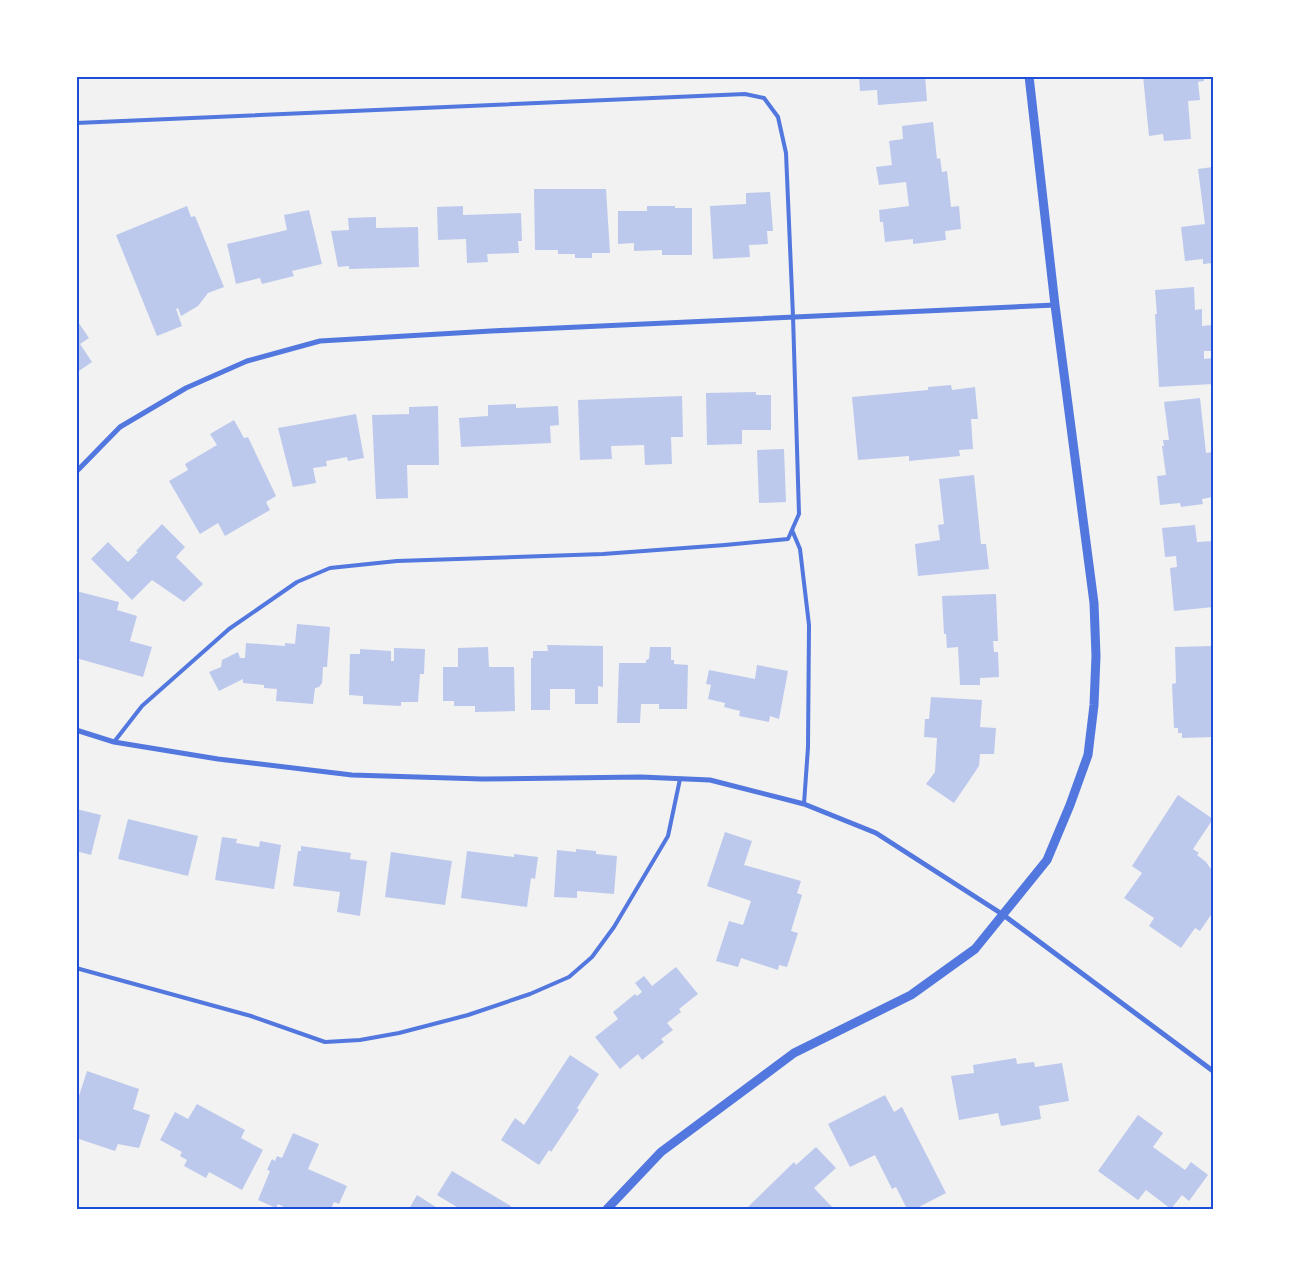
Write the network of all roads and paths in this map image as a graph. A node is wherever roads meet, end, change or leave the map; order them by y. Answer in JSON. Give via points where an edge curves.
{"nodes":[{"id":1,"x":1029,"y":76,"type":"edge"},
{"id":2,"x":76,"y":123,"type":"edge"},
{"id":3,"x":1055,"y":304,"type":"junction"},
{"id":4,"x":793,"y":316,"type":"junction"},
{"id":5,"x":76,"y":472,"type":"edge"},
{"id":6,"x":792,"y":530,"type":"junction"},
{"id":7,"x":76,"y":730,"type":"edge"},
{"id":8,"x":114,"y":742,"type":"junction"},
{"id":9,"x":680,"y":779,"type":"junction"},
{"id":10,"x":804,"y":804,"type":"junction"},
{"id":11,"x":1002,"y":914,"type":"junction"},
{"id":12,"x":76,"y":968,"type":"edge"},
{"id":13,"x":1213,"y":1071,"type":"edge"},
{"id":14,"x":608,"y":1209,"type":"edge"}],
"edges":[{"from":1,"to":3,"type":"street"},
{"from":2,"to":4,"type":"lane","via":[[745,94],[764,98],[778,117],[786,153]]},
{"from":3,"to":4,"type":"street"},
{"from":3,"to":11,"type":"street","via":[[1094,603],[1094,705],[1088,755],[1047,860]]},
{"from":4,"to":5,"type":"street","via":[[320,341],[247,361],[186,388],[120,427]]},
{"from":4,"to":6,"type":"lane","via":[[799,514]]},
{"from":6,"to":8,"type":"lane","via":[[788,539],[725,545],[330,568],[297,582],[229,629],[142,706]]},
{"from":6,"to":10,"type":"lane","via":[[800,549],[809,625]]},
{"from":7,"to":8,"type":"street"},
{"from":8,"to":9,"type":"street","via":[[218,759],[352,775]]},
{"from":9,"to":10,"type":"street","via":[[710,780]]},
{"from":9,"to":12,"type":"lane","via":[[668,836],[592,958],[568,977],[530,994],[468,1014],[399,1033],[325,1042],[251,1016]]},
{"from":10,"to":11,"type":"street","via":[[876,833]]},
{"from":11,"to":13,"type":"street"},
{"from":11,"to":14,"type":"street","via":[[974,949],[911,995],[794,1053],[724,1104],[661,1152]]}]}
